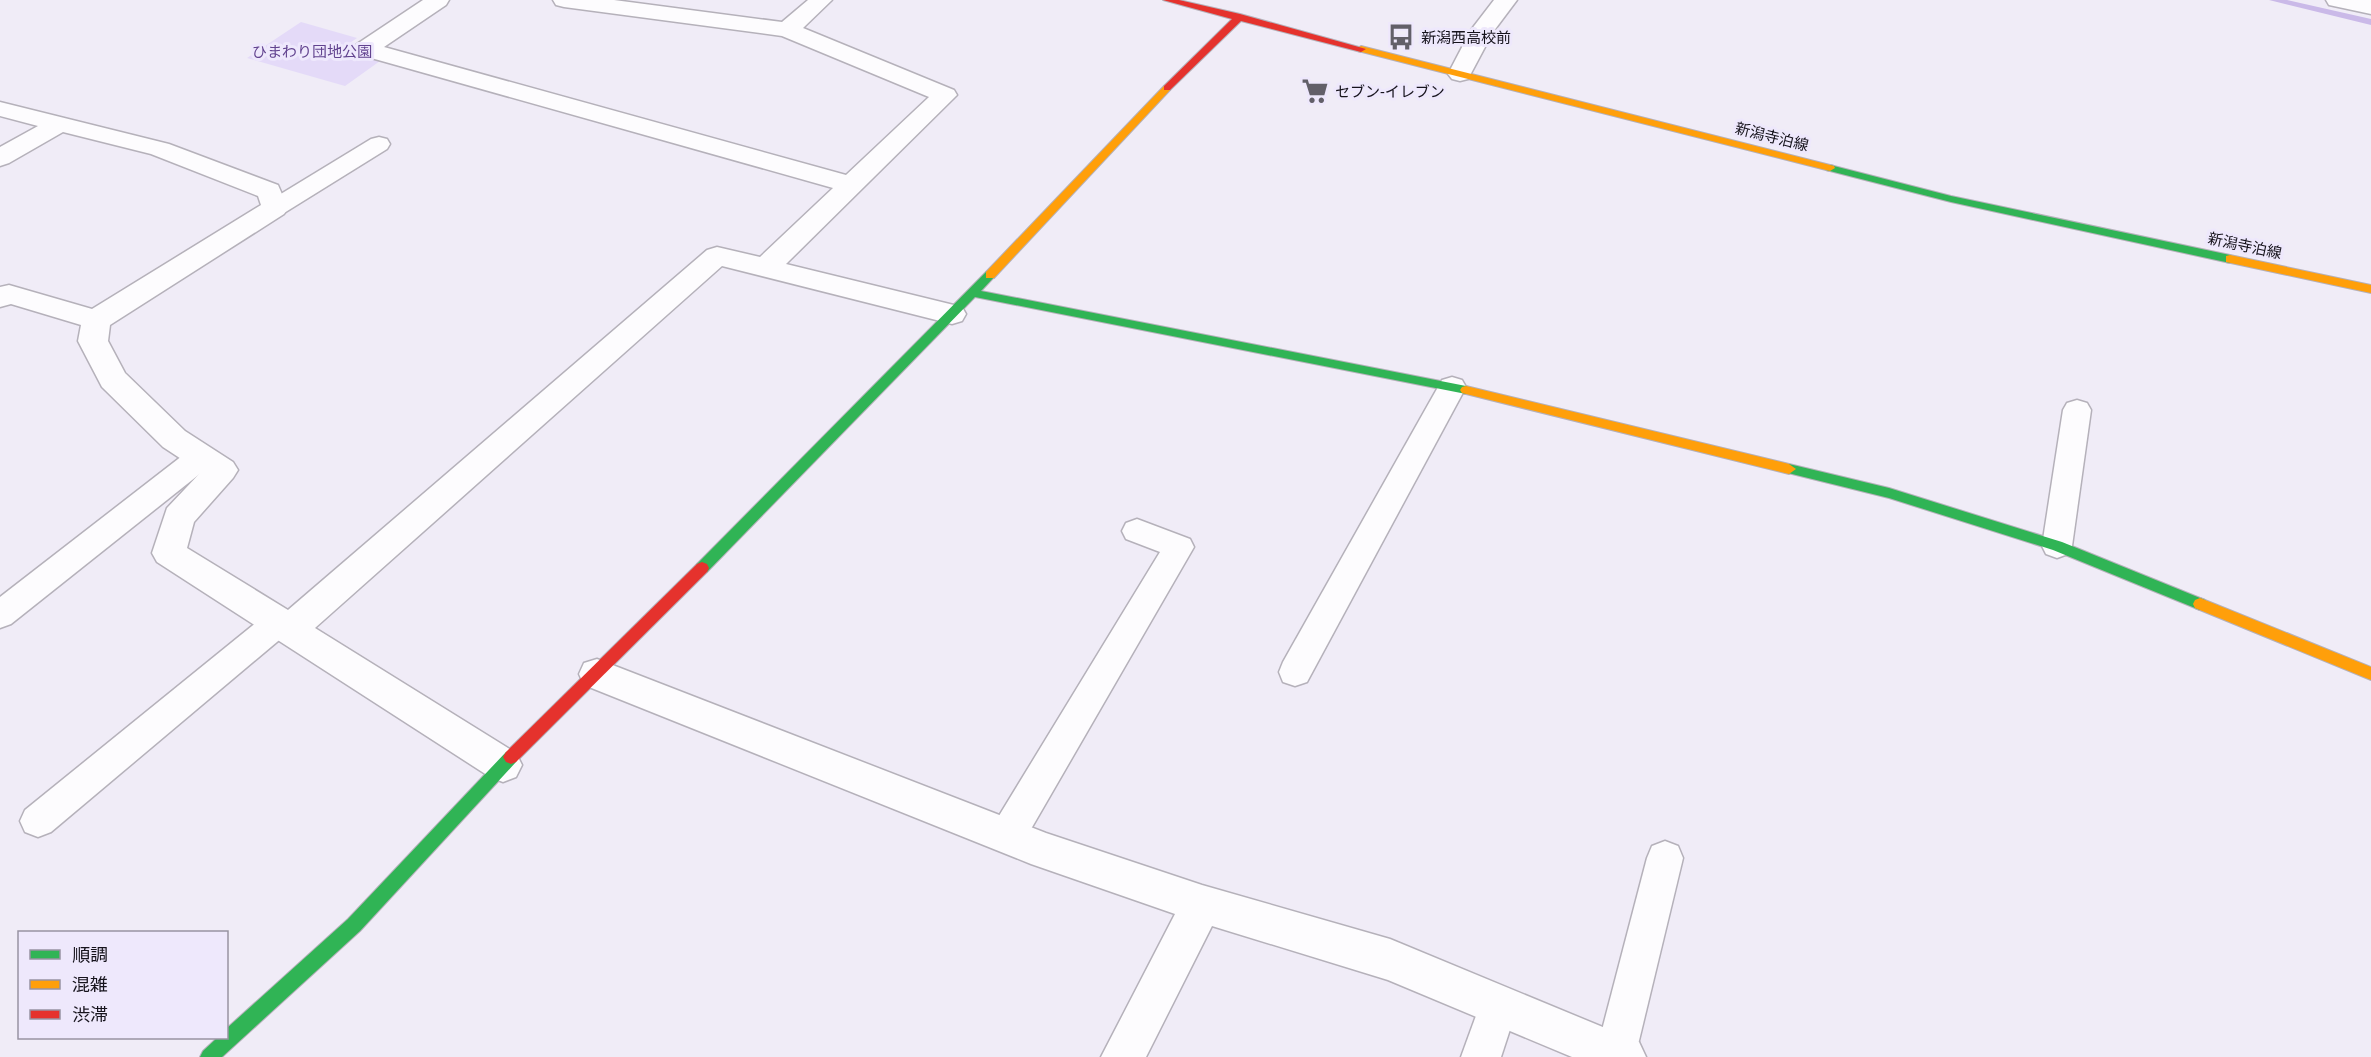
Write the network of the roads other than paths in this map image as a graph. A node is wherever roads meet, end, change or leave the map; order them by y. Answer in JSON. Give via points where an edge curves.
{"nodes":[{"id":1,"x":438,"y":0,"type":"edge"},
{"id":2,"x":564,"y":0,"type":"edge"},
{"id":3,"x":820,"y":0,"type":"edge"},
{"id":4,"x":1168,"y":0,"type":"edge"},
{"id":5,"x":1506,"y":0,"type":"edge"},
{"id":6,"x":2337,"y":0,"type":"edge"},
{"id":7,"x":2371,"y":7,"type":"edge"},
{"id":8,"x":1240,"y":17,"type":"junction"},
{"id":9,"x":787,"y":30,"type":"junction"},
{"id":10,"x":1460,"y":74,"type":"junction"},
{"id":11,"x":0,"y":109,"type":"edge"},
{"id":12,"x":59,"y":124,"type":"junction"},
{"id":13,"x":379,"y":144,"type":"dead end"},
{"id":14,"x":0,"y":158,"type":"edge"},
{"id":15,"x":852,"y":184,"type":"junction"},
{"id":16,"x":275,"y":208,"type":"junction"},
{"id":17,"x":765,"y":268,"type":"junction"},
{"id":18,"x":2371,"y":289,"type":"edge"},
{"id":19,"x":3,"y":293,"type":"edge"},
{"id":20,"x":963,"y":304,"type":"junction"},
{"id":21,"x":96,"y":320,"type":"junction"},
{"id":22,"x":1452,"y":387,"type":"junction"},
{"id":23,"x":2077,"y":410,"type":"dead end"},
{"id":24,"x":201,"y":457,"type":"junction"},
{"id":25,"x":1137,"y":531,"type":"dead end"},
{"id":26,"x":2057,"y":546,"type":"junction"},
{"id":27,"x":0,"y":615,"type":"edge"},
{"id":28,"x":284,"y":626,"type":"junction"},
{"id":29,"x":1295,"y":672,"type":"dead end"},
{"id":30,"x":597,"y":674,"type":"junction"},
{"id":31,"x":2371,"y":674,"type":"edge"},
{"id":32,"x":503,"y":765,"type":"junction"},
{"id":33,"x":38,"y":820,"type":"dead end"},
{"id":34,"x":1007,"y":836,"type":"junction"},
{"id":35,"x":1665,"y":858,"type":"dead end"},
{"id":36,"x":1202,"y":904,"type":"junction"},
{"id":37,"x":1498,"y":1005,"type":"junction"},
{"id":38,"x":1620,"y":1055,"type":"edge"},
{"id":39,"x":209,"y":1057,"type":"edge"},
{"id":40,"x":1123,"y":1057,"type":"edge"},
{"id":41,"x":1481,"y":1057,"type":"edge"}],
"edges":[{"from":1,"to":15,"type":"street","via":[[365,49]]},
{"from":2,"to":9,"type":"street"},
{"from":3,"to":9,"type":"street"},
{"from":4,"to":8,"type":"street","name":"新潟寺泊線"},
{"from":5,"to":10,"type":"street","via":[[1482,30]]},
{"from":6,"to":7,"type":"street"},
{"from":8,"to":10,"type":"street","name":"新潟寺泊線"},
{"from":8,"to":20,"type":"street","via":[[1162,92]]},
{"from":9,"to":15,"type":"street","via":[[945,95]]},
{"from":10,"to":18,"type":"street","name":"新潟寺泊線","via":[[1951,199]]},
{"from":11,"to":12,"type":"street"},
{"from":12,"to":14,"type":"street"},
{"from":12,"to":16,"type":"street","via":[[160,148],[269,191]]},
{"from":13,"to":16,"type":"lane"},
{"from":15,"to":17,"type":"street"},
{"from":16,"to":21,"type":"street"},
{"from":17,"to":20,"type":"street"},
{"from":17,"to":28,"type":"street","via":[[717,256]]},
{"from":19,"to":21,"type":"street"},
{"from":20,"to":22,"type":"street"},
{"from":20,"to":30,"type":"street"},
{"from":21,"to":24,"type":"street","via":[[93,342],[113,380],[174,439]]},
{"from":22,"to":26,"type":"street","via":[[1889,493]]},
{"from":22,"to":29,"type":"lane"},
{"from":23,"to":26,"type":"lane"},
{"from":24,"to":27,"type":"lane"},
{"from":24,"to":28,"type":"street","via":[[222,470],[179,517],[169,553]]},
{"from":25,"to":34,"type":"lane","via":[[1179,547]]},
{"from":26,"to":31,"type":"street"},
{"from":28,"to":32,"type":"street"},
{"from":28,"to":33,"type":"lane"},
{"from":30,"to":32,"type":"street"},
{"from":30,"to":34,"type":"street"},
{"from":32,"to":39,"type":"street","via":[[354,924]]},
{"from":34,"to":36,"type":"street"},
{"from":35,"to":38,"type":"lane"},
{"from":36,"to":37,"type":"street","via":[[1390,960]]},
{"from":36,"to":40,"type":"street"},
{"from":37,"to":38,"type":"street"},
{"from":37,"to":41,"type":"lane"}]}
